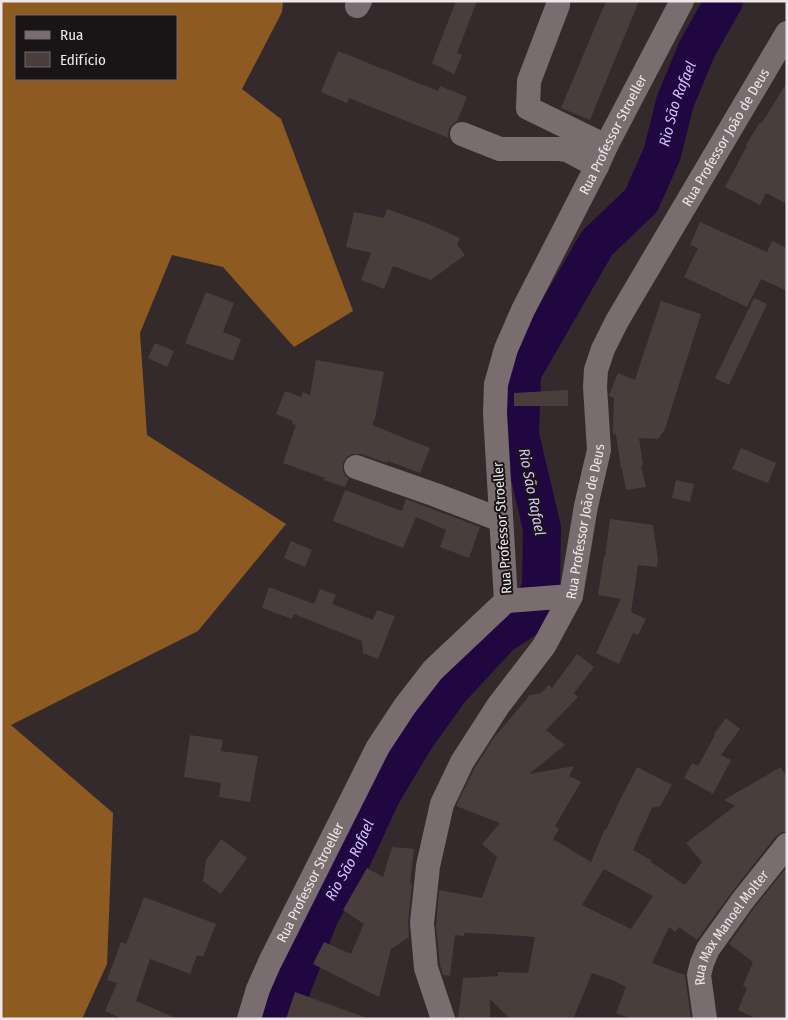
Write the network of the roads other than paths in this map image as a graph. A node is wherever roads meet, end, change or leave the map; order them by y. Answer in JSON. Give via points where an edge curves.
{"nodes":[{"id":1,"x":558,"y":1,"type":"edge"},
{"id":2,"x":682,"y":1,"type":"edge"},
{"id":3,"x":787,"y":33,"type":"edge"},
{"id":4,"x":462,"y":134,"type":"dead end"},
{"id":5,"x":602,"y":156,"type":"junction"},
{"id":6,"x":356,"y":467,"type":"dead end"},
{"id":7,"x":501,"y":520,"type":"junction"},
{"id":8,"x":571,"y":596,"type":"junction"},
{"id":9,"x":506,"y":601,"type":"junction"},
{"id":10,"x":787,"y":845,"type":"edge"},
{"id":11,"x":248,"y":1019,"type":"edge"},
{"id":12,"x":443,"y":1019,"type":"edge"},
{"id":13,"x":705,"y":1019,"type":"edge"}],
"edges":[{"from":1,"to":5,"type":"street","via":[[529,81],[528,108]]},
{"from":2,"to":5,"type":"street","name":"Rua Professor Stroeller"},
{"from":3,"to":8,"type":"street","name":"Rua Professor João de Deus","via":[[603,349],[596,370],[595,387],[599,450]]},
{"from":4,"to":5,"type":"street","via":[[500,149],[560,149]]},
{"from":5,"to":7,"type":"street","name":"Rua Professor Stroeller","via":[[523,310],[506,349],[496,384],[494,413]]},
{"from":6,"to":7,"type":"street"},
{"from":7,"to":9,"type":"street","name":"Rua Professor Stroeller"},
{"from":8,"to":9,"type":"street"},
{"from":8,"to":12,"type":"street","name":"Rua Professor João de Deus","via":[[544,646],[498,706],[462,762],[442,804],[428,866],[422,923],[426,968]]},
{"from":9,"to":11,"type":"street","name":"Rua Professor Stroeller","via":[[433,670],[378,747],[270,962]]},
{"from":10,"to":13,"type":"street","name":"Rua Max Manoel Molter","via":[[708,949],[699,975]]}]}
